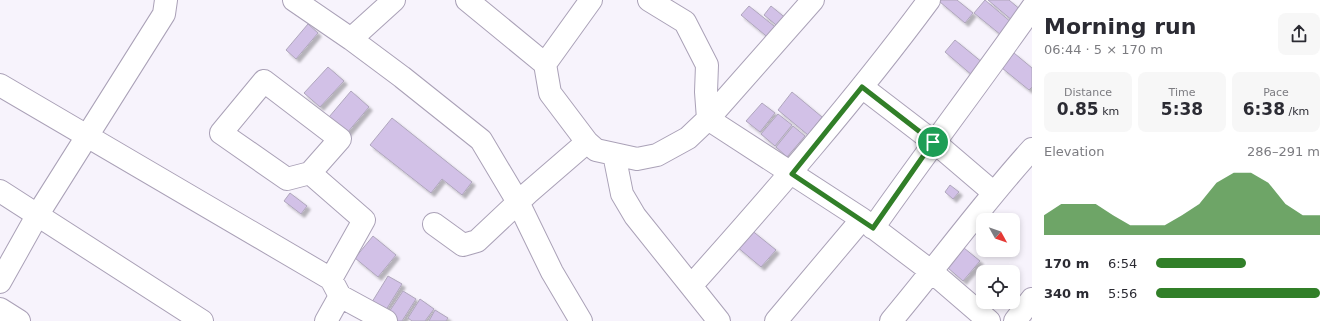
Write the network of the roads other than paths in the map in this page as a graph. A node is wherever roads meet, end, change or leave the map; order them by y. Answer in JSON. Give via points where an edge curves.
{"nodes":[{"id":1,"x":166,"y":0,"type":"edge"},
{"id":2,"x":294,"y":0,"type":"edge"},
{"id":3,"x":394,"y":0,"type":"edge"},
{"id":4,"x":467,"y":0,"type":"edge"},
{"id":5,"x":591,"y":0,"type":"edge"},
{"id":6,"x":649,"y":0,"type":"edge"},
{"id":7,"x":813,"y":0,"type":"edge"},
{"id":8,"x":929,"y":0,"type":"edge"},
{"id":9,"x":1032,"y":8,"type":"edge"},
{"id":10,"x":351,"y":39,"type":"junction"},
{"id":11,"x":545,"y":64,"type":"junction"},
{"id":12,"x":0,"y":85,"type":"edge"},
{"id":13,"x":862,"y":87,"type":"junction"},
{"id":14,"x":708,"y":119,"type":"junction"},
{"id":15,"x":87,"y":136,"type":"junction"},
{"id":16,"x":587,"y":142,"type":"junction"},
{"id":17,"x":933,"y":142,"type":"junction"},
{"id":18,"x":1032,"y":150,"type":"edge"},
{"id":19,"x":614,"y":154,"type":"junction"},
{"id":20,"x":310,"y":172,"type":"junction"},
{"id":21,"x":792,"y":174,"type":"junction"},
{"id":22,"x":0,"y":191,"type":"edge"},
{"id":23,"x":994,"y":193,"type":"junction"},
{"id":24,"x":518,"y":202,"type":"junction"},
{"id":25,"x":38,"y":214,"type":"junction"},
{"id":26,"x":434,"y":224,"type":"dead end"},
{"id":27,"x":867,"y":224,"type":"junction"},
{"id":28,"x":932,"y":272,"type":"junction"},
{"id":29,"x":0,"y":282,"type":"edge"},
{"id":30,"x":691,"y":286,"type":"junction"},
{"id":31,"x":335,"y":287,"type":"junction"},
{"id":32,"x":1032,"y":298,"type":"edge"},
{"id":33,"x":0,"y":309,"type":"edge"},
{"id":34,"x":20,"y":321,"type":"edge"},
{"id":35,"x":202,"y":321,"type":"edge"},
{"id":36,"x":326,"y":321,"type":"edge"},
{"id":37,"x":386,"y":321,"type":"edge"},
{"id":38,"x":581,"y":321,"type":"edge"},
{"id":39,"x":719,"y":321,"type":"edge"},
{"id":40,"x":776,"y":321,"type":"edge"},
{"id":41,"x":891,"y":321,"type":"edge"},
{"id":42,"x":989,"y":321,"type":"edge"},
{"id":43,"x":1015,"y":321,"type":"edge"}],
"edges":[{"from":1,"to":15,"type":"street","via":[[164,14]]},
{"from":2,"to":10,"type":"street"},
{"from":3,"to":10,"type":"street"},
{"from":4,"to":11,"type":"street"},
{"from":5,"to":11,"type":"street"},
{"from":6,"to":14,"type":"street","via":[[685,22],[707,65]]},
{"from":7,"to":14,"type":"street"},
{"from":8,"to":13,"type":"street"},
{"from":9,"to":17,"type":"street","via":[[991,67]]},
{"from":10,"to":24,"type":"street","via":[[482,140]]},
{"from":11,"to":16,"type":"street","via":[[550,93]]},
{"from":12,"to":15,"type":"street"},
{"from":13,"to":17,"type":"street"},
{"from":13,"to":21,"type":"street"},
{"from":14,"to":19,"type":"street","via":[[688,138],[657,155],[637,159]]},
{"from":14,"to":21,"type":"street"},
{"from":15,"to":25,"type":"street"},
{"from":15,"to":31,"type":"street"},
{"from":16,"to":19,"type":"street","via":[[596,150]]},
{"from":16,"to":24,"type":"street"},
{"from":17,"to":23,"type":"street"},
{"from":17,"to":27,"type":"street"},
{"from":18,"to":23,"type":"street"},
{"from":19,"to":30,"type":"street","via":[[622,194],[635,216]]},
{"from":20,"to":20,"type":"street","via":[[340,139],[264,81],[221,133],[287,179]]},
{"from":20,"to":31,"type":"street","via":[[364,220]]},
{"from":21,"to":27,"type":"street"},
{"from":21,"to":30,"type":"street"},
{"from":22,"to":25,"type":"street"},
{"from":23,"to":28,"type":"street"},
{"from":24,"to":26,"type":"street","via":[[477,241],[463,245]]},
{"from":24,"to":38,"type":"street","via":[[552,272]]},
{"from":25,"to":29,"type":"street"},
{"from":25,"to":35,"type":"street"},
{"from":27,"to":28,"type":"street"},
{"from":27,"to":40,"type":"street"},
{"from":28,"to":41,"type":"street"},
{"from":28,"to":42,"type":"street"},
{"from":30,"to":39,"type":"street"},
{"from":31,"to":36,"type":"street"},
{"from":31,"to":37,"type":"street"},
{"from":32,"to":43,"type":"street"},
{"from":33,"to":34,"type":"street"}]}
